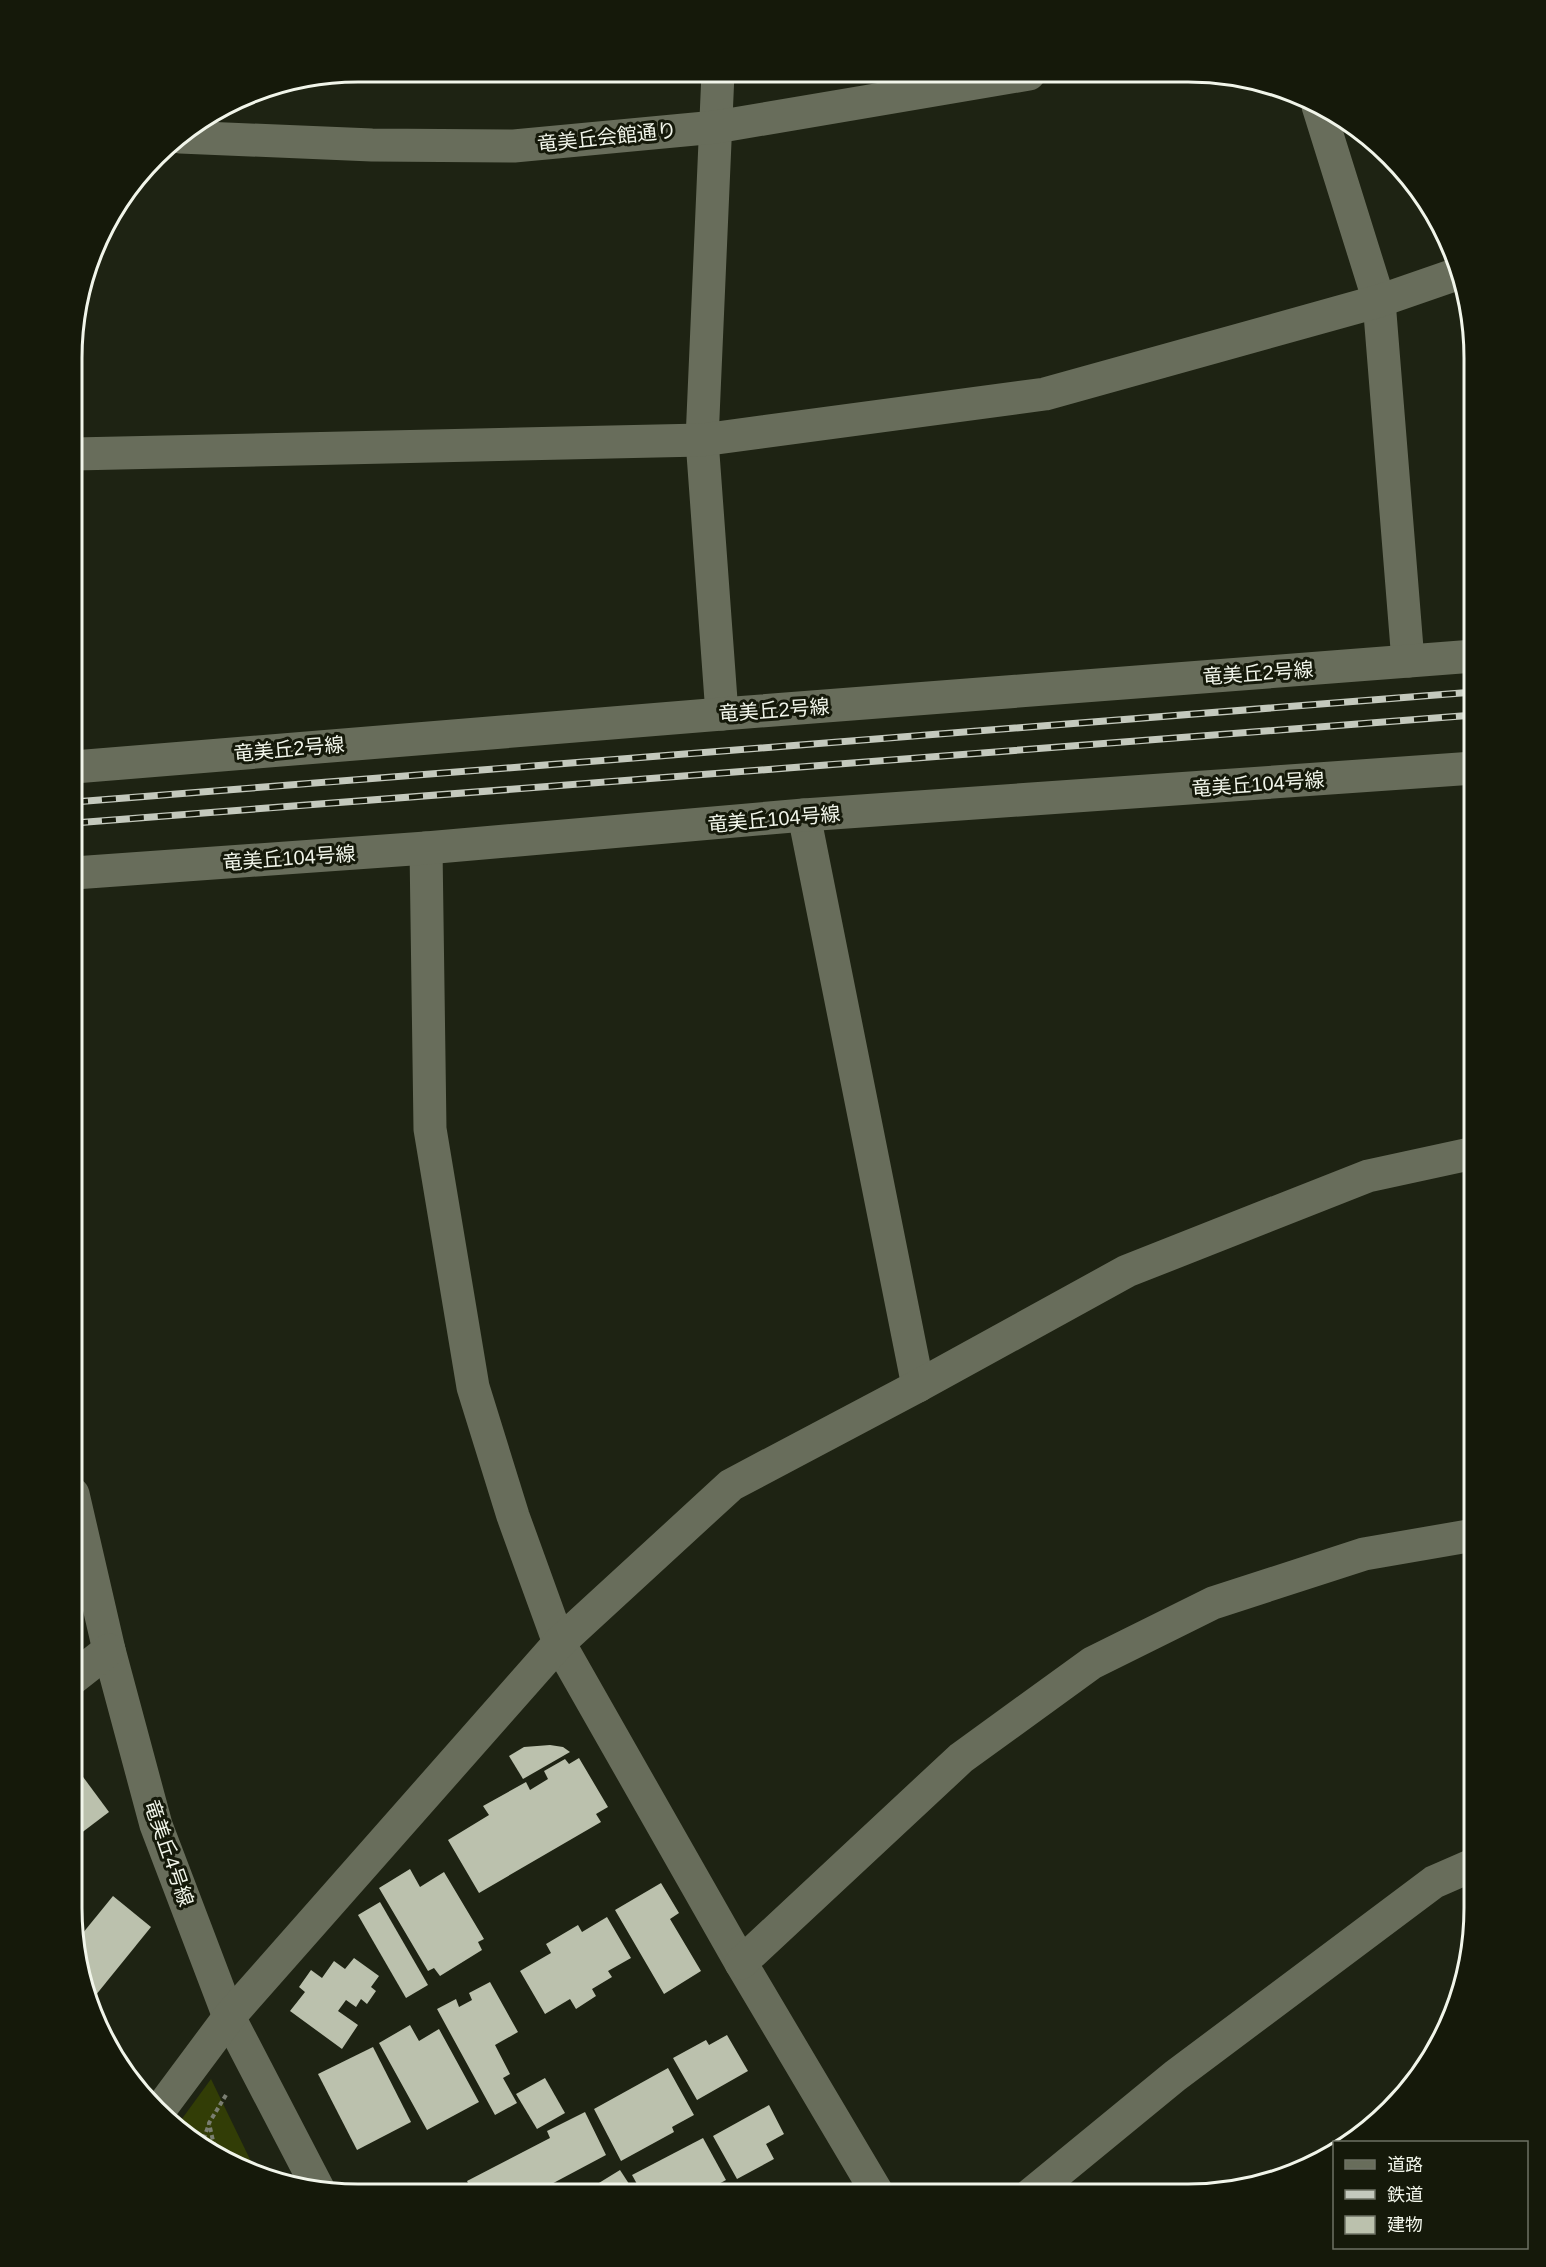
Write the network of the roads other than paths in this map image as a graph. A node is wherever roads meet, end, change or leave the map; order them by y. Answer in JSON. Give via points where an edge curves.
{"nodes":[{"id":1,"x":718,"y":82,"type":"edge"},
{"id":2,"x":982,"y":82,"type":"edge"},
{"id":3,"x":1322,"y":118,"type":"edge"},
{"id":4,"x":716,"y":127,"type":"junction"},
{"id":5,"x":194,"y":138,"type":"edge"},
{"id":6,"x":1451,"y":276,"type":"edge"},
{"id":7,"x":1379,"y":302,"type":"junction"},
{"id":8,"x":702,"y":440,"type":"junction"},
{"id":9,"x":82,"y":454,"type":"edge"},
{"id":10,"x":1464,"y":657,"type":"edge"},
{"id":11,"x":1408,"y":661,"type":"junction"},
{"id":12,"x":722,"y":714,"type":"junction"},
{"id":13,"x":82,"y":766,"type":"edge"},
{"id":14,"x":1464,"y":769,"type":"edge"},
{"id":15,"x":804,"y":815,"type":"junction"},
{"id":16,"x":426,"y":848,"type":"junction"},
{"id":17,"x":82,"y":872,"type":"edge"},
{"id":18,"x":1464,"y":1155,"type":"edge"},
{"id":19,"x":918,"y":1386,"type":"junction"},
{"id":20,"x":82,"y":1532,"type":"edge"},
{"id":21,"x":1464,"y":1537,"type":"edge"},
{"id":22,"x":559,"y":1643,"type":"junction"},
{"id":23,"x":110,"y":1650,"type":"junction"},
{"id":24,"x":82,"y":1671,"type":"edge"},
{"id":25,"x":1464,"y":1869,"type":"edge"},
{"id":26,"x":741,"y":1963,"type":"junction"},
{"id":27,"x":229,"y":2017,"type":"junction"},
{"id":28,"x":164,"y":2105,"type":"edge"},
{"id":29,"x":314,"y":2181,"type":"edge"},
{"id":30,"x":872,"y":2184,"type":"edge"},
{"id":31,"x":1042,"y":2184,"type":"edge"}],
"edges":[{"from":1,"to":4,"type":"street"},
{"from":2,"to":4,"type":"street","name":"竜美丘会館通り"},
{"from":3,"to":7,"type":"street"},
{"from":4,"to":5,"type":"street","name":"竜美丘会館通り","via":[[514,146]]},
{"from":4,"to":8,"type":"street"},
{"from":6,"to":7,"type":"street"},
{"from":7,"to":8,"type":"street","via":[[1045,394]]},
{"from":7,"to":11,"type":"street"},
{"from":8,"to":9,"type":"street"},
{"from":8,"to":12,"type":"street"},
{"from":10,"to":11,"type":"street","name":"竜美丘2号線"},
{"from":11,"to":12,"type":"street","name":"竜美丘2号線"},
{"from":12,"to":13,"type":"street","name":"竜美丘2号線"},
{"from":14,"to":15,"type":"street","name":"竜美丘104号線"},
{"from":15,"to":16,"type":"street","name":"竜美丘104号線"},
{"from":15,"to":19,"type":"street"},
{"from":16,"to":17,"type":"street","name":"竜美丘104号線"},
{"from":16,"to":22,"type":"street","via":[[430,1129],[473,1387],[513,1516]]},
{"from":18,"to":19,"type":"street","via":[[1368,1176],[1127,1271]]},
{"from":19,"to":22,"type":"street","via":[[731,1485]]},
{"from":20,"to":23,"type":"street","name":"竜美丘4号線"},
{"from":21,"to":26,"type":"street","via":[[1364,1554],[1213,1603],[1092,1663],[961,1758]]},
{"from":22,"to":26,"type":"street"},
{"from":22,"to":27,"type":"street"},
{"from":23,"to":24,"type":"street"},
{"from":23,"to":27,"type":"street","name":"竜美丘4号線","via":[[156,1825]]},
{"from":25,"to":31,"type":"street","via":[[1434,1882],[1175,2076]]},
{"from":26,"to":30,"type":"street"},
{"from":27,"to":28,"type":"street"},
{"from":27,"to":29,"type":"street","name":"竜美丘4号線"}]}
